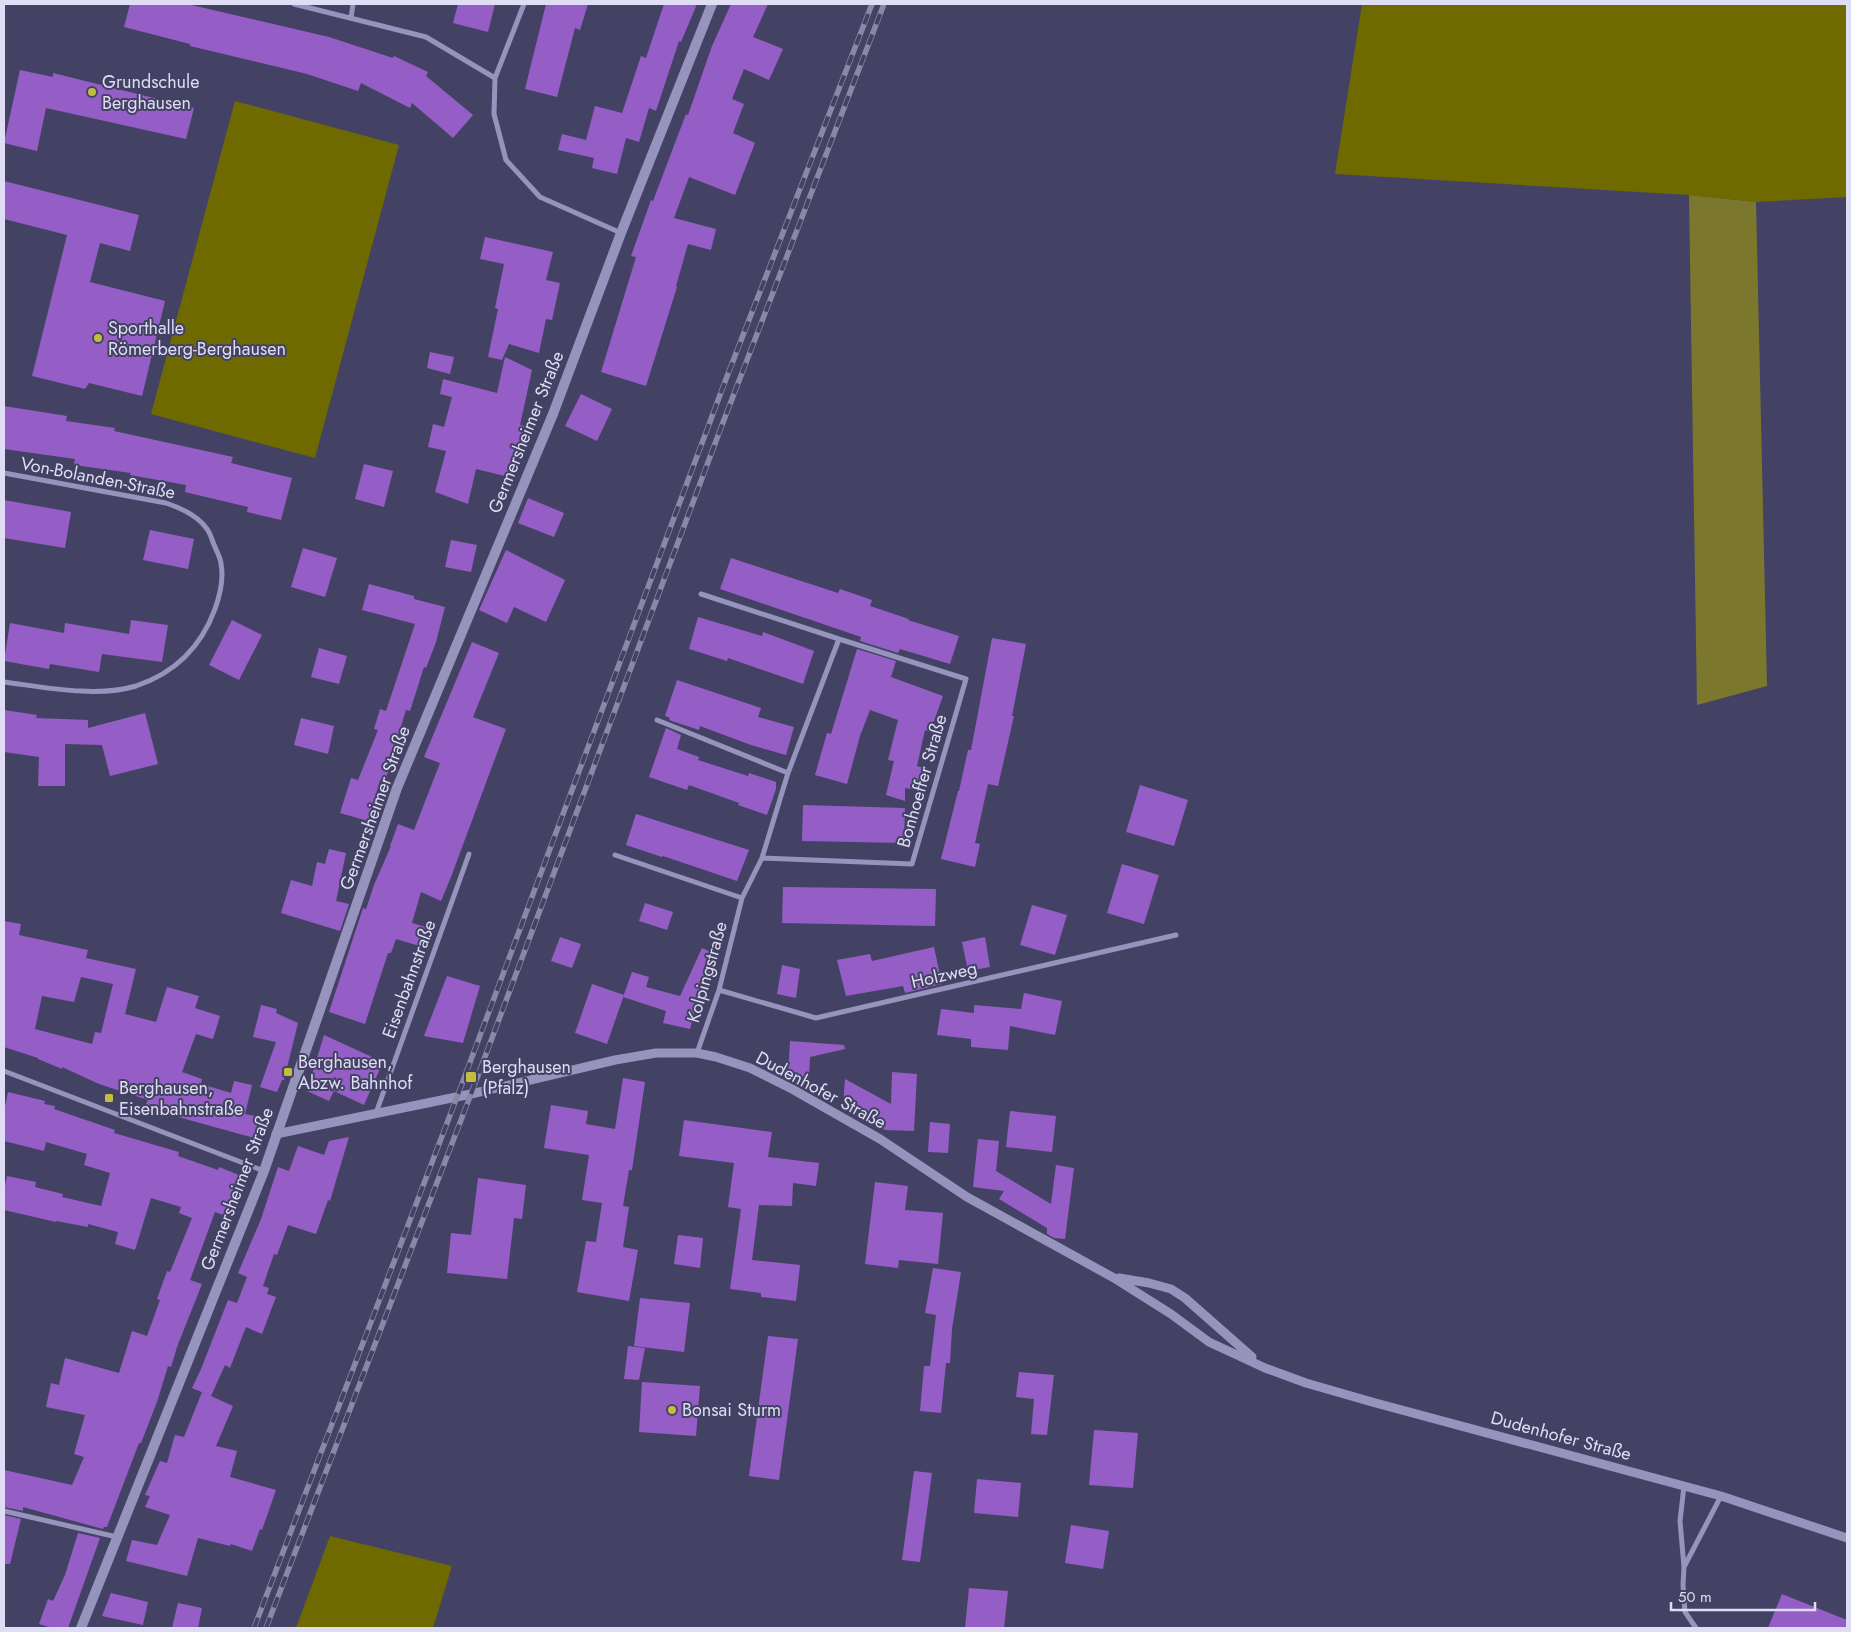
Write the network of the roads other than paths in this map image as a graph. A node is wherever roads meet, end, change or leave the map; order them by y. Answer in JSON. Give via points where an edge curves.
{"nodes":[{"id":1,"x":294,"y":4,"type":"edge"},
{"id":2,"x":353,"y":4,"type":"edge"},
{"id":3,"x":524,"y":4,"type":"edge"},
{"id":4,"x":712,"y":4,"type":"edge"},
{"id":5,"x":350,"y":18,"type":"junction"},
{"id":6,"x":495,"y":78,"type":"junction"},
{"id":7,"x":621,"y":234,"type":"junction"},
{"id":8,"x":4,"y":473,"type":"edge"},
{"id":9,"x":701,"y":594,"type":"dead end"},
{"id":10,"x":838,"y":639,"type":"junction"},
{"id":11,"x":4,"y":682,"type":"edge"},
{"id":12,"x":657,"y":720,"type":"dead end"},
{"id":13,"x":788,"y":773,"type":"junction"},
{"id":14,"x":469,"y":854,"type":"dead end"},
{"id":15,"x":615,"y":855,"type":"dead end"},
{"id":16,"x":762,"y":858,"type":"junction"},
{"id":17,"x":742,"y":898,"type":"junction"},
{"id":18,"x":1176,"y":935,"type":"dead end"},
{"id":19,"x":719,"y":990,"type":"junction"},
{"id":20,"x":697,"y":1053,"type":"junction"},
{"id":21,"x":4,"y":1071,"type":"edge"},
{"id":22,"x":376,"y":1113,"type":"junction"},
{"id":23,"x":276,"y":1134,"type":"junction"},
{"id":24,"x":264,"y":1171,"type":"junction"},
{"id":25,"x":1114,"y":1278,"type":"junction"},
{"id":26,"x":1265,"y":1368,"type":"junction"},
{"id":27,"x":1684,"y":1486,"type":"junction"},
{"id":28,"x":1721,"y":1496,"type":"junction"},
{"id":29,"x":4,"y":1511,"type":"edge"},
{"id":30,"x":118,"y":1537,"type":"junction"},
{"id":31,"x":1847,"y":1538,"type":"edge"},
{"id":32,"x":1684,"y":1567,"type":"junction"},
{"id":33,"x":81,"y":1628,"type":"edge"},
{"id":34,"x":1696,"y":1628,"type":"edge"}],
"edges":[{"from":1,"to":5,"type":"street"},
{"from":2,"to":5,"type":"street"},
{"from":3,"to":6,"type":"street"},
{"from":4,"to":7,"type":"main road","name":"Germersheimer Straße"},
{"from":5,"to":6,"type":"street","via":[[426,37]]},
{"from":6,"to":7,"type":"street","via":[[494,114],[506,160],[540,197]]},
{"from":7,"to":23,"type":"main road","name":"Germersheimer Straße","via":[[553,414],[397,788]]},
{"from":8,"to":11,"type":"street","name":"Von-Bolanden-Straße","via":[[166,502],[186,510],[207,529],[221,564],[220,593],[200,642],[182,661],[158,676],[135,686],[102,691],[71,691]]},
{"from":9,"to":10,"type":"street"},
{"from":10,"to":13,"type":"street","name":"Kolpingstraße"},
{"from":10,"to":16,"type":"street","name":"Bonhoeffer Straße","via":[[966,678],[912,864]]},
{"from":12,"to":13,"type":"street"},
{"from":13,"to":16,"type":"street","name":"Kolpingstraße"},
{"from":14,"to":22,"type":"street","name":"Eisenbahnstraße"},
{"from":15,"to":17,"type":"street"},
{"from":16,"to":17,"type":"street","name":"Kolpingstraße"},
{"from":17,"to":19,"type":"street","name":"Kolpingstraße"},
{"from":18,"to":19,"type":"street","name":"Holzweg","via":[[816,1018]]},
{"from":19,"to":20,"type":"street","name":"Kolpingstraße"},
{"from":20,"to":22,"type":"street","name":"Dudenhofer Straße","via":[[656,1053],[614,1060]]},
{"from":20,"to":25,"type":"street","name":"Dudenhofer Straße","via":[[750,1068],[792,1089],[880,1139],[967,1197]]},
{"from":21,"to":24,"type":"street"},
{"from":22,"to":23,"type":"street","name":"Dudenhofer Straße"},
{"from":23,"to":24,"type":"main road","name":"Germersheimer Straße"},
{"from":24,"to":30,"type":"main road","name":"Germersheimer Straße"},
{"from":25,"to":26,"type":"street","name":"Dudenhofer Straße","via":[[1209,1342]]},
{"from":25,"to":26,"type":"street","name":"Dudenhofer Straße","via":[[1171,1289]]},
{"from":26,"to":27,"type":"street","name":"Dudenhofer Straße","via":[[1372,1402]]},
{"from":27,"to":28,"type":"street","name":"Dudenhofer Straße"},
{"from":27,"to":32,"type":"street","via":[[1680,1536]]},
{"from":28,"to":31,"type":"street","name":"Dudenhofer Straße"},
{"from":28,"to":32,"type":"street"},
{"from":29,"to":30,"type":"street"},
{"from":30,"to":33,"type":"main road","name":"Germersheimer Straße"},
{"from":32,"to":34,"type":"street","via":[[1685,1612]]}]}
